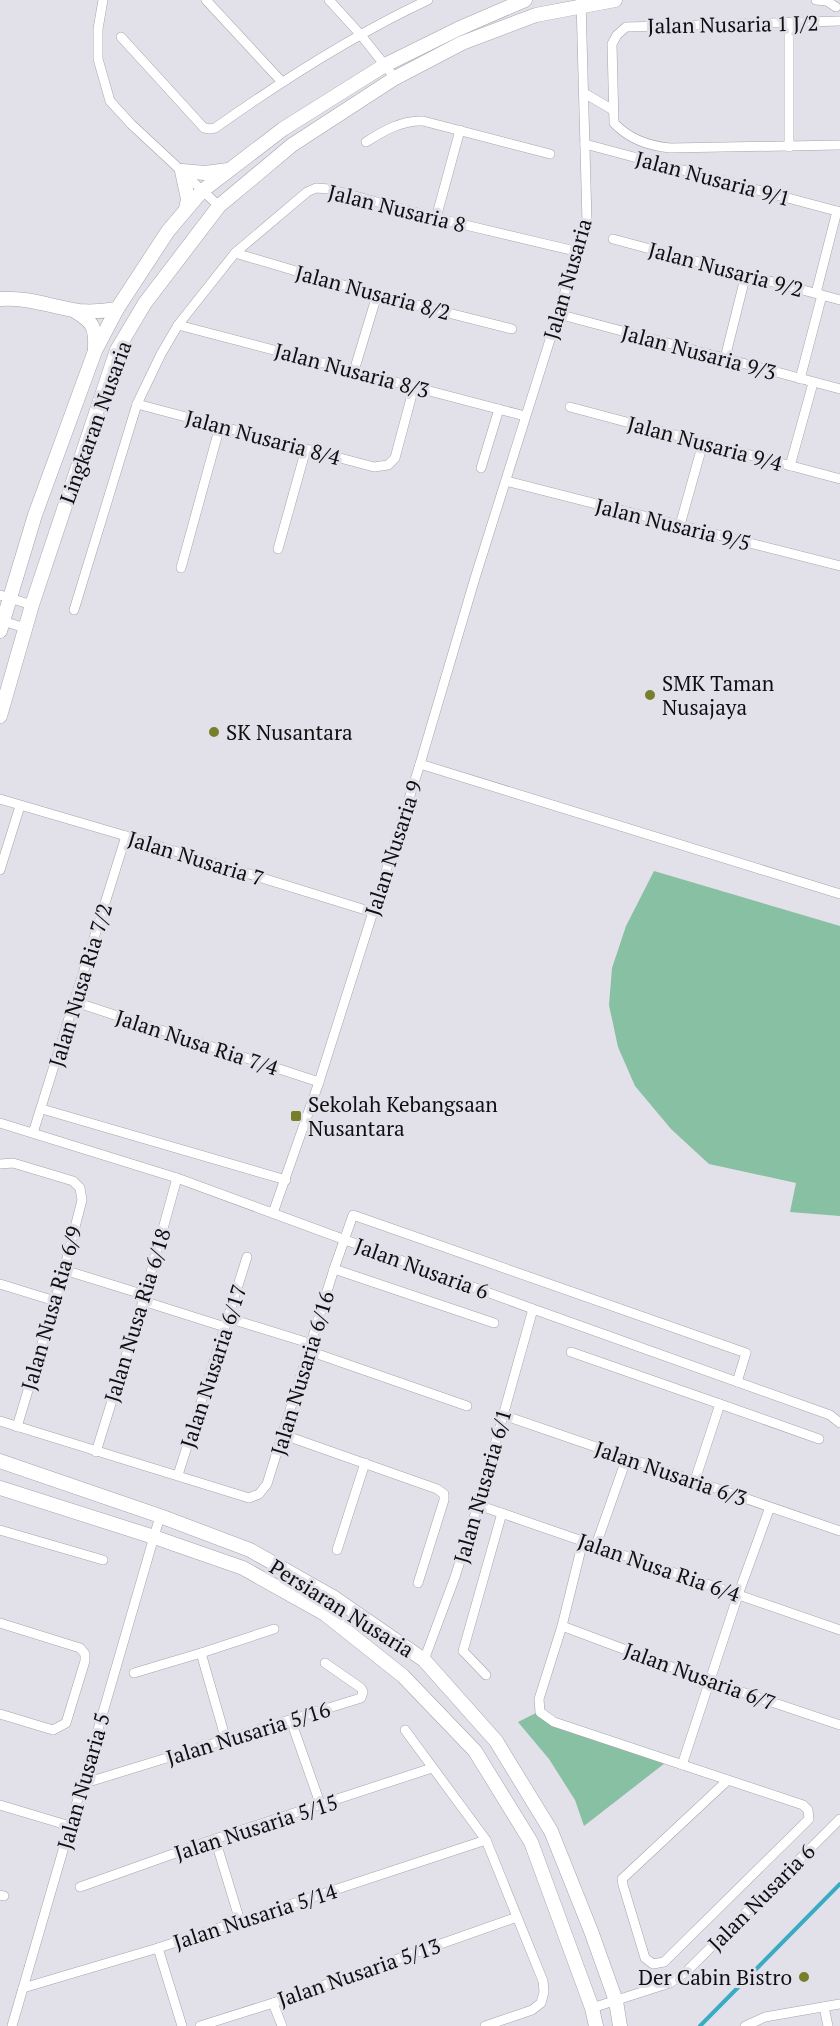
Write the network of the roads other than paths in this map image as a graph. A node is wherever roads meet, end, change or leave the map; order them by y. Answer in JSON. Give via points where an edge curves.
{"nodes":[{"id":1,"x":103,"y":0,"type":"edge"},
{"id":2,"x":206,"y":0,"type":"edge"},
{"id":3,"x":329,"y":0,"type":"edge"},
{"id":4,"x":428,"y":0,"type":"edge"},
{"id":5,"x":525,"y":0,"type":"edge"},
{"id":6,"x":615,"y":0,"type":"edge"},
{"id":7,"x":816,"y":0,"type":"edge"},
{"id":8,"x":581,"y":3,"type":"edge"},
{"id":9,"x":838,"y":5,"type":"edge"},
{"id":10,"x":838,"y":21,"type":"edge"},
{"id":11,"x":789,"y":23,"type":"junction"},
{"id":12,"x":360,"y":34,"type":"junction"},
{"id":13,"x":121,"y":38,"type":"dead end"},
{"id":14,"x":385,"y":65,"type":"junction"},
{"id":15,"x":395,"y":78,"type":"junction"},
{"id":16,"x":282,"y":82,"type":"junction"},
{"id":17,"x":584,"y":93,"type":"junction"},
{"id":18,"x":613,"y":110,"type":"junction"},
{"id":19,"x":460,"y":130,"type":"junction"},
{"id":20,"x":366,"y":142,"type":"dead end"},
{"id":21,"x":585,"y":144,"type":"junction"},
{"id":22,"x":840,"y":145,"type":"edge"},
{"id":23,"x":789,"y":147,"type":"junction"},
{"id":24,"x":550,"y":154,"type":"dead end"},
{"id":25,"x":230,"y":169,"type":"junction"},
{"id":26,"x":182,"y":171,"type":"junction"},
{"id":27,"x":202,"y":191,"type":"junction"},
{"id":28,"x":219,"y":206,"type":"junction"},
{"id":29,"x":186,"y":209,"type":"junction"},
{"id":30,"x":838,"y":212,"type":"edge"},
{"id":31,"x":436,"y":218,"type":"junction"},
{"id":32,"x":613,"y":239,"type":"dead end"},
{"id":33,"x":579,"y":252,"type":"junction"},
{"id":34,"x":235,"y":253,"type":"junction"},
{"id":35,"x":746,"y":274,"type":"junction"},
{"id":36,"x":819,"y":294,"type":"junction"},
{"id":37,"x":377,"y":295,"type":"junction"},
{"id":38,"x":0,"y":299,"type":"edge"},
{"id":39,"x":840,"y":300,"type":"edge"},
{"id":40,"x":70,"y":309,"type":"junction"},
{"id":41,"x":117,"y":309,"type":"junction"},
{"id":42,"x":558,"y":314,"type":"junction"},
{"id":43,"x":178,"y":324,"type":"junction"},
{"id":44,"x":512,"y":329,"type":"dead end"},
{"id":45,"x":95,"y":351,"type":"junction"},
{"id":46,"x":725,"y":358,"type":"junction"},
{"id":47,"x":354,"y":371,"type":"junction"},
{"id":48,"x":800,"y":379,"type":"junction"},
{"id":49,"x":813,"y":383,"type":"junction"},
{"id":50,"x":414,"y":387,"type":"junction"},
{"id":51,"x":840,"y":390,"type":"edge"},
{"id":52,"x":137,"y":404,"type":"junction"},
{"id":53,"x":570,"y":407,"type":"dead end"},
{"id":54,"x":499,"y":409,"type":"junction"},
{"id":55,"x":525,"y":416,"type":"junction"},
{"id":56,"x":220,"y":426,"type":"junction"},
{"id":57,"x":703,"y":443,"type":"junction"},
{"id":58,"x":306,"y":449,"type":"junction"},
{"id":59,"x":790,"y":466,"type":"junction"},
{"id":60,"x":482,"y":468,"type":"dead end"},
{"id":61,"x":506,"y":480,"type":"junction"},
{"id":62,"x":840,"y":480,"type":"edge"},
{"id":63,"x":681,"y":525,"type":"junction"},
{"id":64,"x":278,"y":549,"type":"dead end"},
{"id":65,"x":840,"y":566,"type":"edge"},
{"id":66,"x":181,"y":568,"type":"dead end"},
{"id":67,"x":5,"y":597,"type":"edge"},
{"id":68,"x":32,"y":605,"type":"junction"},
{"id":69,"x":74,"y":610,"type":"dead end"},
{"id":70,"x":1,"y":624,"type":"edge"},
{"id":71,"x":25,"y":628,"type":"junction"},
{"id":72,"x":0,"y":716,"type":"edge"},
{"id":73,"x":420,"y":764,"type":"junction"},
{"id":74,"x":0,"y":799,"type":"edge"},
{"id":75,"x":20,"y":806,"type":"junction"},
{"id":76,"x":126,"y":836,"type":"junction"},
{"id":77,"x":0,"y":870,"type":"edge"},
{"id":78,"x":840,"y":894,"type":"edge"},
{"id":79,"x":372,"y":912,"type":"junction"},
{"id":80,"x":75,"y":1002,"type":"junction"},
{"id":81,"x":319,"y":1082,"type":"junction"},
{"id":82,"x":42,"y":1109,"type":"junction"},
{"id":83,"x":0,"y":1123,"type":"edge"},
{"id":84,"x":33,"y":1134,"type":"junction"},
{"id":85,"x":0,"y":1164,"type":"edge"},
{"id":86,"x":177,"y":1178,"type":"junction"},
{"id":87,"x":286,"y":1180,"type":"junction"},
{"id":88,"x":273,"y":1213,"type":"junction"},
{"id":89,"x":346,"y":1240,"type":"junction"},
{"id":90,"x":247,"y":1257,"type":"dead end"},
{"id":91,"x":334,"y":1269,"type":"junction"},
{"id":92,"x":64,"y":1270,"type":"junction"},
{"id":93,"x":0,"y":1284,"type":"edge"},
{"id":94,"x":144,"y":1298,"type":"junction"},
{"id":95,"x":55,"y":1301,"type":"junction"},
{"id":96,"x":533,"y":1309,"type":"junction"},
{"id":97,"x":226,"y":1322,"type":"junction"},
{"id":98,"x":494,"y":1323,"type":"dead end"},
{"id":99,"x":310,"y":1347,"type":"junction"},
{"id":100,"x":571,"y":1352,"type":"dead end"},
{"id":101,"x":737,"y":1382,"type":"junction"},
{"id":102,"x":720,"y":1404,"type":"junction"},
{"id":103,"x":467,"y":1406,"type":"dead end"},
{"id":104,"x":502,"y":1415,"type":"junction"},
{"id":105,"x":0,"y":1421,"type":"edge"},
{"id":106,"x":840,"y":1423,"type":"edge"},
{"id":107,"x":17,"y":1427,"type":"junction"},
{"id":108,"x":284,"y":1435,"type":"junction"},
{"id":109,"x":819,"y":1439,"type":"dead end"},
{"id":110,"x":96,"y":1452,"type":"junction"},
{"id":111,"x":627,"y":1458,"type":"junction"},
{"id":112,"x":0,"y":1461,"type":"edge"},
{"id":113,"x":365,"y":1463,"type":"junction"},
{"id":114,"x":178,"y":1474,"type":"junction"},
{"id":115,"x":694,"y":1480,"type":"junction"},
{"id":116,"x":0,"y":1488,"type":"edge"},
{"id":117,"x":478,"y":1505,"type":"junction"},
{"id":118,"x":770,"y":1507,"type":"junction"},
{"id":119,"x":502,"y":1512,"type":"junction"},
{"id":120,"x":160,"y":1516,"type":"junction"},
{"id":121,"x":0,"y":1530,"type":"edge"},
{"id":122,"x":840,"y":1531,"type":"edge"},
{"id":123,"x":154,"y":1537,"type":"junction"},
{"id":124,"x":583,"y":1541,"type":"junction"},
{"id":125,"x":596,"y":1545,"type":"junction"},
{"id":126,"x":337,"y":1550,"type":"dead end"},
{"id":127,"x":103,"y":1560,"type":"dead end"},
{"id":128,"x":418,"y":1583,"type":"dead end"},
{"id":129,"x":738,"y":1595,"type":"junction"},
{"id":130,"x":0,"y":1623,"type":"edge"},
{"id":131,"x":562,"y":1626,"type":"junction"},
{"id":132,"x":274,"y":1629,"type":"dead end"},
{"id":133,"x":840,"y":1630,"type":"edge"},
{"id":134,"x":201,"y":1653,"type":"junction"},
{"id":135,"x":424,"y":1660,"type":"junction"},
{"id":136,"x":325,"y":1663,"type":"dead end"},
{"id":137,"x":134,"y":1673,"type":"dead end"},
{"id":138,"x":486,"y":1675,"type":"dead end"},
{"id":139,"x":709,"y":1681,"type":"junction"},
{"id":140,"x":0,"y":1714,"type":"edge"},
{"id":141,"x":291,"y":1721,"type":"junction"},
{"id":142,"x":840,"y":1725,"type":"edge"},
{"id":143,"x":405,"y":1730,"type":"dead end"},
{"id":144,"x":226,"y":1740,"type":"junction"},
{"id":145,"x":682,"y":1765,"type":"junction"},
{"id":146,"x":432,"y":1768,"type":"junction"},
{"id":147,"x":728,"y":1780,"type":"junction"},
{"id":148,"x":82,"y":1785,"type":"junction"},
{"id":149,"x":0,"y":1805,"type":"edge"},
{"id":150,"x":321,"y":1806,"type":"junction"},
{"id":151,"x":840,"y":1819,"type":"edge"},
{"id":152,"x":70,"y":1826,"type":"junction"},
{"id":153,"x":216,"y":1839,"type":"junction"},
{"id":154,"x":486,"y":1840,"type":"junction"},
{"id":155,"x":80,"y":1887,"type":"dead end"},
{"id":156,"x":517,"y":1917,"type":"junction"},
{"id":157,"x":240,"y":1921,"type":"junction"},
{"id":158,"x":158,"y":1947,"type":"junction"},
{"id":159,"x":23,"y":1988,"type":"junction"},
{"id":160,"x":616,"y":2001,"type":"junction"},
{"id":161,"x":273,"y":2003,"type":"junction"},
{"id":162,"x":840,"y":2004,"type":"edge"},
{"id":163,"x":824,"y":2007,"type":"junction"},
{"id":164,"x":592,"y":2008,"type":"junction"},
{"id":165,"x":12,"y":2026,"type":"edge"},
{"id":166,"x":182,"y":2026,"type":"edge"},
{"id":167,"x":200,"y":2026,"type":"edge"},
{"id":168,"x":282,"y":2026,"type":"edge"},
{"id":169,"x":486,"y":2026,"type":"edge"},
{"id":170,"x":596,"y":2026,"type":"edge"},
{"id":171,"x":620,"y":2026,"type":"edge"},
{"id":172,"x":745,"y":2026,"type":"edge"},
{"id":173,"x":828,"y":2026,"type":"edge"}],
"edges":[{"from":1,"to":26,"type":"street","via":[[98,59],[110,101]]},
{"from":2,"to":16,"type":"street"},
{"from":3,"to":12,"type":"street"},
{"from":4,"to":12,"type":"street"},
{"from":5,"to":14,"type":"main road","name":"Lingkaran Nusaria"},
{"from":6,"to":8,"type":"main road","name":"Lingkaran Nusaria"},
{"from":7,"to":9,"type":"street"},
{"from":8,"to":15,"type":"main road","name":"Lingkaran Nusaria","via":[[462,43]]},
{"from":8,"to":17,"type":"street","name":"Jalan Nusaria"},
{"from":9,"to":10,"type":"street"},
{"from":10,"to":11,"type":"street","name":"Jalan Nusaria 1 J/2"},
{"from":11,"to":18,"type":"street","name":"Jalan Nusaria 1 J/2","via":[[626,27],[612,44]]},
{"from":11,"to":23,"type":"street"},
{"from":12,"to":14,"type":"street"},
{"from":12,"to":16,"type":"street"},
{"from":13,"to":16,"type":"street","via":[[204,128],[215,128]]},
{"from":14,"to":15,"type":"street"},
{"from":14,"to":25,"type":"main road","name":"Lingkaran Nusaria","via":[[283,129]]},
{"from":15,"to":28,"type":"main road","name":"Lingkaran Nusaria","via":[[292,145]]},
{"from":17,"to":18,"type":"street"},
{"from":17,"to":21,"type":"street","name":"Jalan Nusaria"},
{"from":18,"to":23,"type":"street","via":[[614,123],[623,132],[654,146]]},
{"from":19,"to":20,"type":"street","via":[[417,121],[384,131]]},
{"from":19,"to":24,"type":"street"},
{"from":19,"to":31,"type":"street"},
{"from":21,"to":30,"type":"street","name":"Jalan Nusaria 9/1"},
{"from":21,"to":33,"type":"street","name":"Jalan Nusaria","via":[[588,222]]},
{"from":22,"to":23,"type":"street"},
{"from":25,"to":26,"type":"main road"},
{"from":25,"to":27,"type":"main road","name":"Lingkaran Nusaria"},
{"from":26,"to":27,"type":"street"},
{"from":26,"to":29,"type":"main road","via":[[188,199]]},
{"from":27,"to":28,"type":"street"},
{"from":27,"to":29,"type":"main road","name":"Lingkaran Nusaria"},
{"from":28,"to":68,"type":"main road","name":"Lingkaran Nusaria","via":[[145,303],[117,350]]},
{"from":29,"to":41,"type":"main road","name":"Lingkaran Nusaria"},
{"from":30,"to":36,"type":"street"},
{"from":31,"to":33,"type":"street","name":"Jalan Nusaria 8"},
{"from":31,"to":34,"type":"street","name":"Jalan Nusaria 8","via":[[316,188]]},
{"from":32,"to":35,"type":"street","name":"Jalan Nusaria 9/2"},
{"from":33,"to":42,"type":"street","name":"Jalan Nusaria"},
{"from":34,"to":37,"type":"street","name":"Jalan Nusaria 8/2"},
{"from":34,"to":43,"type":"street","name":"Jalan Nusaria 8"},
{"from":35,"to":36,"type":"street","name":"Jalan Nusaria 9/2"},
{"from":35,"to":46,"type":"street"},
{"from":36,"to":39,"type":"street","name":"Jalan Nusaria 9/2"},
{"from":36,"to":48,"type":"street"},
{"from":37,"to":44,"type":"street","name":"Jalan Nusaria 8/2"},
{"from":37,"to":47,"type":"street"},
{"from":38,"to":40,"type":"main road","via":[[28,299]]},
{"from":40,"to":41,"type":"main road"},
{"from":40,"to":45,"type":"main road","via":[[93,327]]},
{"from":41,"to":45,"type":"main road","name":"Lingkaran Nusaria"},
{"from":42,"to":46,"type":"street","name":"Jalan Nusaria 9/3"},
{"from":42,"to":55,"type":"street","name":"Jalan Nusaria"},
{"from":43,"to":47,"type":"street","name":"Jalan Nusaria 8/3"},
{"from":43,"to":52,"type":"street","name":"Jalan Nusaria 8"},
{"from":45,"to":67,"type":"main road","name":"Lingkaran Nusaria"},
{"from":46,"to":48,"type":"street","name":"Jalan Nusaria 9/3"},
{"from":47,"to":50,"type":"street","name":"Jalan Nusaria 8/3"},
{"from":48,"to":49,"type":"street","name":"Jalan Nusaria 9/3"},
{"from":49,"to":51,"type":"street","name":"Jalan Nusaria 9/3"},
{"from":49,"to":59,"type":"street"},
{"from":50,"to":54,"type":"street","name":"Jalan Nusaria 8/3"},
{"from":50,"to":58,"type":"street","name":"Jalan Nusaria 8/4","via":[[394,458],[388,465],[374,467]]},
{"from":52,"to":56,"type":"street","name":"Jalan Nusaria 8/4"},
{"from":52,"to":69,"type":"street","name":"Jalan Nusaria 8"},
{"from":53,"to":57,"type":"street","name":"Jalan Nusaria 9/4"},
{"from":54,"to":55,"type":"street","name":"Jalan Nusaria 8/3"},
{"from":54,"to":60,"type":"street"},
{"from":55,"to":61,"type":"street","name":"Jalan Nusaria"},
{"from":56,"to":58,"type":"street","name":"Jalan Nusaria 8/4"},
{"from":56,"to":66,"type":"street"},
{"from":57,"to":59,"type":"street","name":"Jalan Nusaria 9/4"},
{"from":57,"to":63,"type":"street"},
{"from":58,"to":64,"type":"street"},
{"from":59,"to":62,"type":"street","name":"Jalan Nusaria 9/4"},
{"from":61,"to":63,"type":"street","name":"Jalan Nusaria 9/5"},
{"from":61,"to":73,"type":"street","name":"Jalan Nusaria 9"},
{"from":63,"to":65,"type":"street","name":"Jalan Nusaria 9/5"},
{"from":67,"to":68,"type":"street"},
{"from":67,"to":70,"type":"main road","name":"Lingkaran Nusaria"},
{"from":68,"to":71,"type":"main road","name":"Lingkaran Nusaria"},
{"from":70,"to":71,"type":"street"},
{"from":71,"to":72,"type":"main road","name":"Lingkaran Nusaria"},
{"from":73,"to":78,"type":"street"},
{"from":73,"to":79,"type":"street","name":"Jalan Nusaria 9"},
{"from":74,"to":75,"type":"street","name":"Jalan Nusaria 7"},
{"from":75,"to":76,"type":"street","name":"Jalan Nusaria 7"},
{"from":75,"to":77,"type":"street"},
{"from":76,"to":79,"type":"street","name":"Jalan Nusaria 7"},
{"from":76,"to":80,"type":"street","name":"Jalan Nusa Ria 7/2"},
{"from":79,"to":81,"type":"street","name":"Jalan Nusaria 9"},
{"from":80,"to":81,"type":"street","name":"Jalan Nusa Ria 7/4"},
{"from":80,"to":82,"type":"street","name":"Jalan Nusa Ria 7/2"},
{"from":81,"to":87,"type":"street","name":"Jalan Nusaria 9"},
{"from":82,"to":84,"type":"street","name":"Jalan Nusa Ria 7/2"},
{"from":82,"to":87,"type":"street"},
{"from":83,"to":84,"type":"street","name":"Jalan Nusaria 6"},
{"from":84,"to":86,"type":"street","name":"Jalan Nusaria 6"},
{"from":85,"to":92,"type":"street","name":"Jalan Nusa Ria 6/9","via":[[13,1163],[73,1181],[80,1188],[82,1200]]},
{"from":86,"to":88,"type":"street","name":"Jalan Nusaria 6"},
{"from":86,"to":94,"type":"street","name":"Jalan Nusa Ria 6/18"},
{"from":87,"to":88,"type":"street","name":"Jalan Nusaria 9"},
{"from":88,"to":89,"type":"street","name":"Jalan Nusaria 6"},
{"from":89,"to":91,"type":"street","name":"Jalan Nusaria 6/16"},
{"from":89,"to":96,"type":"street","name":"Jalan Nusaria 6"},
{"from":89,"to":101,"type":"street","name":"Jalan Nusaria 6/16","via":[[353,1215],[746,1353]]},
{"from":90,"to":97,"type":"street","name":"Jalan Nusaria 6/17"},
{"from":91,"to":98,"type":"street"},
{"from":91,"to":99,"type":"street","name":"Jalan Nusaria 6/16"},
{"from":92,"to":94,"type":"street"},
{"from":92,"to":95,"type":"street","name":"Jalan Nusa Ria 6/9"},
{"from":93,"to":95,"type":"street"},
{"from":94,"to":97,"type":"street"},
{"from":94,"to":110,"type":"street","name":"Jalan Nusa Ria 6/18"},
{"from":95,"to":107,"type":"street","name":"Jalan Nusa Ria 6/9"},
{"from":96,"to":101,"type":"street","name":"Jalan Nusaria 6"},
{"from":96,"to":104,"type":"street","name":"Jalan Nusaria 6/1"},
{"from":97,"to":99,"type":"street"},
{"from":97,"to":114,"type":"street","name":"Jalan Nusaria 6/17"},
{"from":99,"to":103,"type":"street"},
{"from":99,"to":108,"type":"street","name":"Jalan Nusaria 6/16"},
{"from":100,"to":102,"type":"street"},
{"from":101,"to":106,"type":"street","name":"Jalan Nusaria 6","via":[[830,1415]]},
{"from":102,"to":109,"type":"street"},
{"from":102,"to":115,"type":"street"},
{"from":104,"to":111,"type":"street","name":"Jalan Nusaria 6/3"},
{"from":104,"to":117,"type":"street","name":"Jalan Nusaria 6/1"},
{"from":105,"to":107,"type":"street"},
{"from":107,"to":110,"type":"street"},
{"from":108,"to":113,"type":"street"},
{"from":108,"to":114,"type":"street","name":"Jalan Nusaria 6/16","via":[[267,1484],[249,1498]]},
{"from":110,"to":114,"type":"street"},
{"from":111,"to":115,"type":"street","name":"Jalan Nusaria 6/3"},
{"from":111,"to":125,"type":"street"},
{"from":112,"to":120,"type":"main road","name":"Persiaran Nusaria"},
{"from":113,"to":126,"type":"street"},
{"from":113,"to":128,"type":"street","via":[[444,1494]]},
{"from":115,"to":118,"type":"street","name":"Jalan Nusaria 6/3"},
{"from":116,"to":123,"type":"main road","name":"Persiaran Nusaria"},
{"from":117,"to":119,"type":"street","name":"Jalan Nusa Ria 6/4"},
{"from":117,"to":135,"type":"street","name":"Jalan Nusaria 6/1"},
{"from":118,"to":122,"type":"street","name":"Jalan Nusaria 6/3"},
{"from":118,"to":129,"type":"street"},
{"from":119,"to":124,"type":"street","name":"Jalan Nusa Ria 6/4"},
{"from":119,"to":138,"type":"street","via":[[463,1651]]},
{"from":120,"to":123,"type":"street"},
{"from":120,"to":135,"type":"main road","name":"Persiaran Nusaria","via":[[250,1550],[333,1597]]},
{"from":121,"to":127,"type":"street"},
{"from":123,"to":148,"type":"street","name":"Jalan Nusaria 5"},
{"from":123,"to":164,"type":"main road","name":"Persiaran Nusaria","via":[[243,1568],[325,1614],[403,1676],[475,1751],[531,1842]]},
{"from":124,"to":125,"type":"street","name":"Jalan Nusa Ria 6/4"},
{"from":124,"to":131,"type":"street"},
{"from":125,"to":129,"type":"street","name":"Jalan Nusa Ria 6/4"},
{"from":129,"to":133,"type":"street","name":"Jalan Nusa Ria 6/4"},
{"from":129,"to":139,"type":"street"},
{"from":130,"to":140,"type":"street","via":[[80,1648],[86,1654],[66,1723],[53,1730]]},
{"from":131,"to":139,"type":"street","name":"Jalan Nusaria 6/7"},
{"from":131,"to":145,"type":"street","via":[[539,1699],[540,1712],[554,1722]]},
{"from":132,"to":134,"type":"street"},
{"from":134,"to":137,"type":"street"},
{"from":134,"to":144,"type":"street"},
{"from":135,"to":160,"type":"main road","name":"Persiaran Nusaria","via":[[496,1741],[551,1831]]},
{"from":136,"to":141,"type":"street","name":"Jalan Nusaria 5/16","via":[[360,1688],[361,1698]]},
{"from":139,"to":142,"type":"street","name":"Jalan Nusaria 6/7"},
{"from":139,"to":145,"type":"street"},
{"from":141,"to":144,"type":"street","name":"Jalan Nusaria 5/16"},
{"from":141,"to":150,"type":"street"},
{"from":143,"to":146,"type":"street"},
{"from":144,"to":148,"type":"street","name":"Jalan Nusaria 5/16"},
{"from":145,"to":147,"type":"street"},
{"from":146,"to":150,"type":"street","name":"Jalan Nusaria 5/15"},
{"from":146,"to":154,"type":"street"},
{"from":147,"to":147,"type":"street","via":[[622,1879],[645,1958],[653,1964],[663,1962],[809,1819],[803,1805]]},
{"from":148,"to":152,"type":"street","name":"Jalan Nusaria 5"},
{"from":149,"to":152,"type":"street"},
{"from":150,"to":153,"type":"street","name":"Jalan Nusaria 5/15"},
{"from":151,"to":160,"type":"street","name":"Jalan Nusaria 6","via":[[687,1971],[670,1983]]},
{"from":152,"to":159,"type":"street","name":"Jalan Nusaria 5"},
{"from":153,"to":155,"type":"street","name":"Jalan Nusaria 5/15"},
{"from":153,"to":157,"type":"street"},
{"from":154,"to":156,"type":"street"},
{"from":154,"to":157,"type":"street","name":"Jalan Nusaria 5/14"},
{"from":156,"to":161,"type":"street","name":"Jalan Nusaria 5/13"},
{"from":156,"to":169,"type":"street","via":[[543,1981],[542,2003]]},
{"from":157,"to":158,"type":"street","name":"Jalan Nusaria 5/14"},
{"from":158,"to":159,"type":"street","name":"Jalan Nusaria 5/14"},
{"from":158,"to":166,"type":"street"},
{"from":159,"to":165,"type":"street","name":"Jalan Nusaria 5"},
{"from":160,"to":164,"type":"street","name":"Jalan Nusaria 6"},
{"from":160,"to":171,"type":"main road","name":"Persiaran Nusaria"},
{"from":161,"to":167,"type":"street","name":"Jalan Nusaria 5/13"},
{"from":161,"to":168,"type":"street"},
{"from":162,"to":163,"type":"street"},
{"from":163,"to":172,"type":"street","via":[[765,2017]]},
{"from":163,"to":173,"type":"street"},
{"from":164,"to":170,"type":"main road","name":"Persiaran Nusaria"}]}
